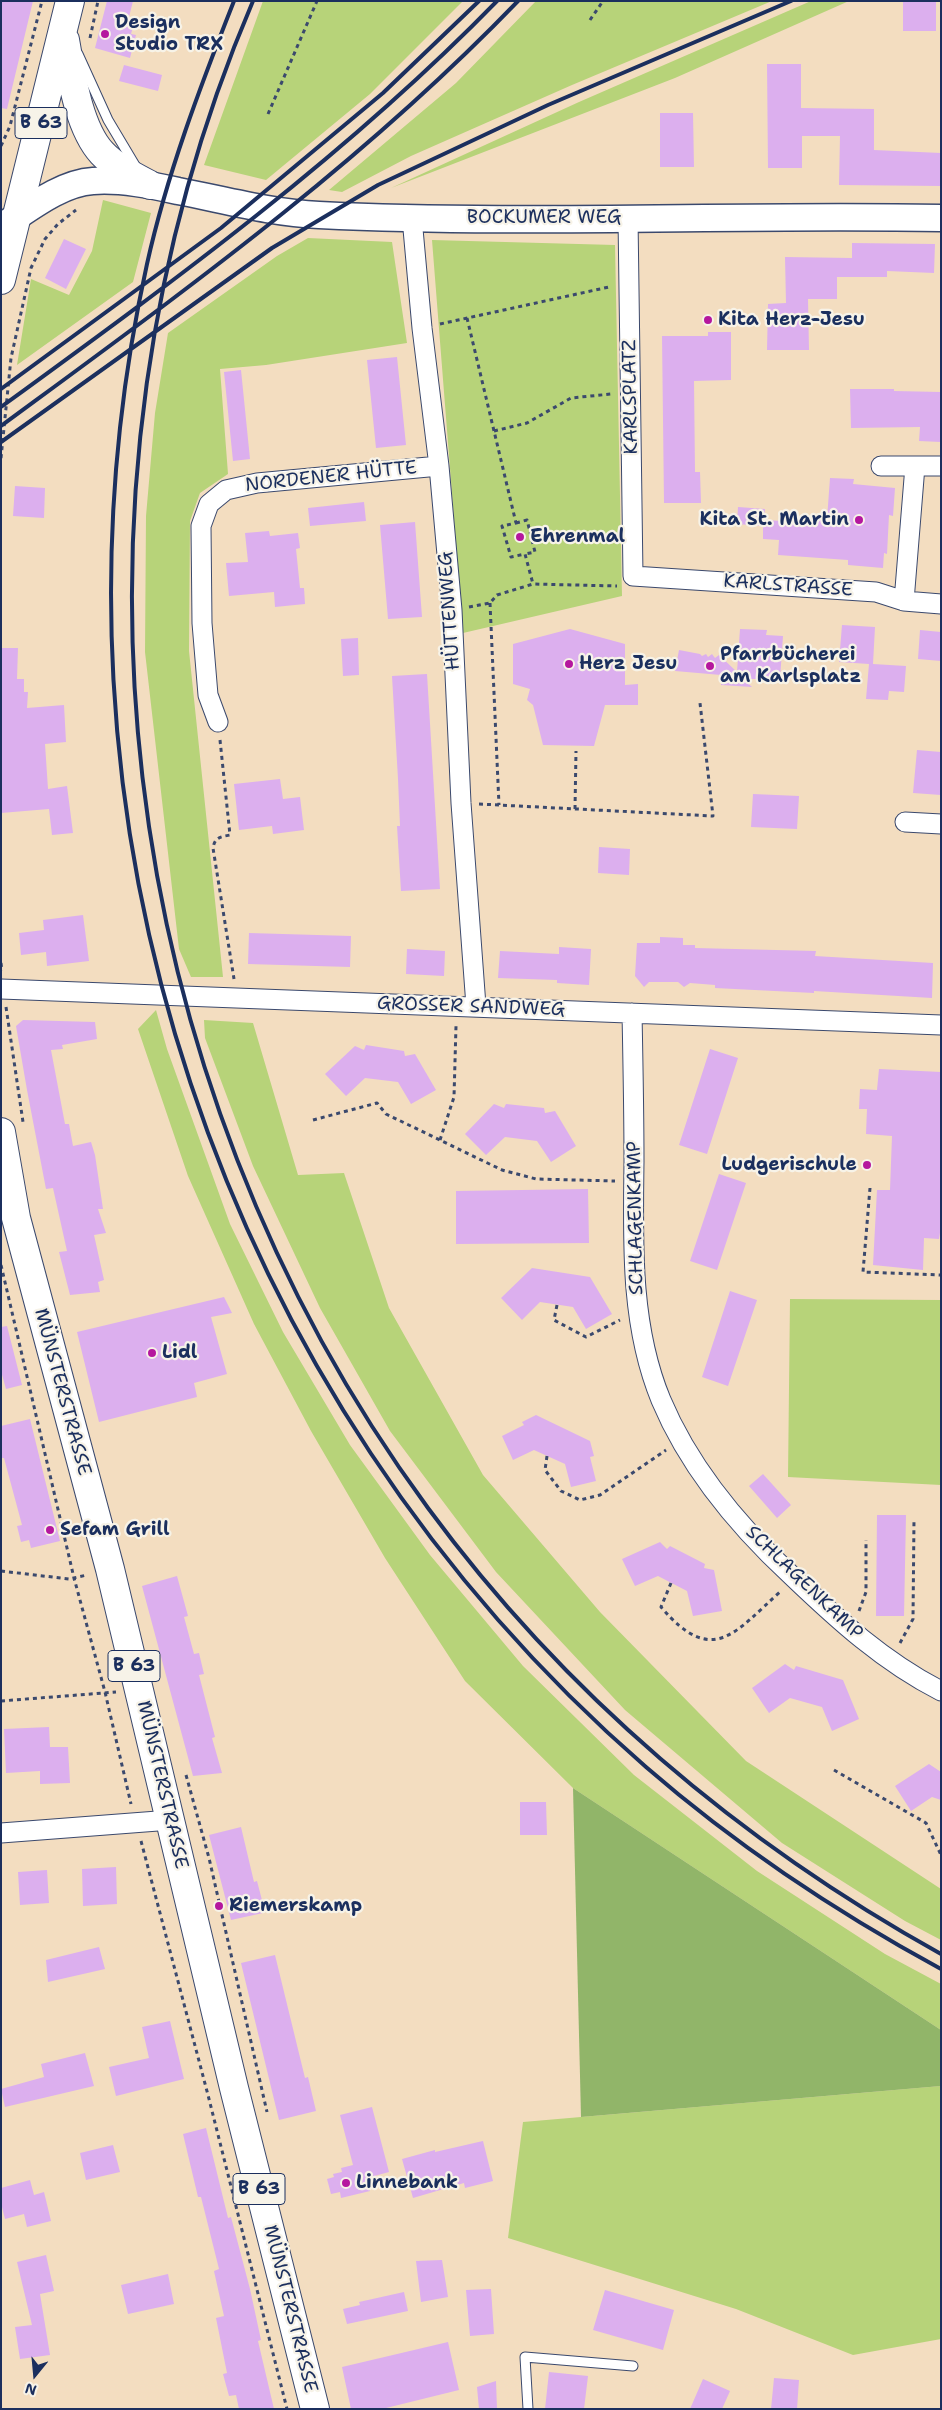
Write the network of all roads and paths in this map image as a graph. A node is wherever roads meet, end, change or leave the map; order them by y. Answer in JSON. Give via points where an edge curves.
{"nodes":[{"id":1,"x":42,"y":1,"type":"edge"},
{"id":2,"x":70,"y":1,"type":"edge"},
{"id":3,"x":317,"y":1,"type":"edge"},
{"id":4,"x":603,"y":1,"type":"edge"},
{"id":5,"x":590,"y":20,"type":"dead end"},
{"id":6,"x":63,"y":28,"type":"junction"},
{"id":7,"x":268,"y":114,"type":"dead end"},
{"id":8,"x":1,"y":146,"type":"edge"},
{"id":9,"x":77,"y":184,"type":"junction"},
{"id":10,"x":150,"y":185,"type":"junction"},
{"id":11,"x":412,"y":218,"type":"junction"},
{"id":12,"x":628,"y":218,"type":"junction"},
{"id":13,"x":941,"y":218,"type":"edge"},
{"id":14,"x":8,"y":222,"type":"edge"},
{"id":15,"x":1,"y":280,"type":"edge"},
{"id":16,"x":630,"y":283,"type":"junction"},
{"id":17,"x":467,"y":318,"type":"junction"},
{"id":18,"x":438,"y":325,"type":"dead end"},
{"id":19,"x":631,"y":392,"type":"junction"},
{"id":20,"x":494,"y":431,"type":"junction"},
{"id":21,"x":1,"y":458,"type":"edge"},
{"id":22,"x":439,"y":466,"type":"junction"},
{"id":23,"x":881,"y":466,"type":"dead end"},
{"id":24,"x":915,"y":466,"type":"junction"},
{"id":25,"x":941,"y":466,"type":"edge"},
{"id":26,"x":516,"y":523,"type":"junction"},
{"id":27,"x":525,"y":554,"type":"junction"},
{"id":28,"x":634,"y":576,"type":"junction"},
{"id":29,"x":533,"y":584,"type":"junction"},
{"id":30,"x":904,"y":601,"type":"junction"},
{"id":31,"x":490,"y":603,"type":"junction"},
{"id":32,"x":941,"y":604,"type":"edge"},
{"id":33,"x":452,"y":610,"type":"junction"},
{"id":34,"x":700,"y":703,"type":"dead end"},
{"id":35,"x":218,"y":722,"type":"joint"},
{"id":36,"x":576,"y":751,"type":"dead end"},
{"id":37,"x":461,"y":803,"type":"junction"},
{"id":38,"x":499,"y":805,"type":"junction"},
{"id":39,"x":574,"y":809,"type":"junction"},
{"id":40,"x":905,"y":822,"type":"dead end"},
{"id":41,"x":941,"y":824,"type":"edge"},
{"id":42,"x":1,"y":989,"type":"edge"},
{"id":43,"x":238,"y":999,"type":"junction"},
{"id":44,"x":457,"y":1005,"type":"junction"},
{"id":45,"x":476,"y":1006,"type":"junction"},
{"id":46,"x":632,"y":1013,"type":"junction"},
{"id":47,"x":941,"y":1025,"type":"edge"},
{"id":48,"x":313,"y":1120,"type":"dead end"},
{"id":49,"x":1,"y":1132,"type":"edge"},
{"id":50,"x":440,"y":1140,"type":"junction"},
{"id":51,"x":634,"y":1182,"type":"junction"},
{"id":52,"x":870,"y":1188,"type":"dead end"},
{"id":53,"x":941,"y":1275,"type":"edge"},
{"id":54,"x":557,"y":1305,"type":"dead end"},
{"id":55,"x":638,"y":1311,"type":"junction"},
{"id":56,"x":681,"y":1440,"type":"junction"},
{"id":57,"x":547,"y":1456,"type":"dead end"},
{"id":58,"x":914,"y":1519,"type":"dead end"},
{"id":59,"x":866,"y":1540,"type":"dead end"},
{"id":60,"x":110,"y":1569,"type":"junction"},
{"id":61,"x":1,"y":1571,"type":"edge"},
{"id":62,"x":794,"y":1579,"type":"junction"},
{"id":63,"x":671,"y":1583,"type":"dead end"},
{"id":64,"x":851,"y":1630,"type":"junction"},
{"id":65,"x":890,"y":1660,"type":"junction"},
{"id":66,"x":139,"y":1690,"type":"junction"},
{"id":67,"x":941,"y":1691,"type":"edge"},
{"id":68,"x":1,"y":1701,"type":"edge"},
{"id":69,"x":834,"y":1770,"type":"dead end"},
{"id":70,"x":171,"y":1820,"type":"junction"},
{"id":71,"x":1,"y":1833,"type":"edge"},
{"id":72,"x":941,"y":1855,"type":"edge"},
{"id":73,"x":633,"y":2366,"type":"dead end"},
{"id":74,"x":315,"y":2409,"type":"edge"},
{"id":75,"x":528,"y":2409,"type":"edge"}],
"edges":[{"from":1,"to":8,"type":"path","via":[[10,126]]},
{"from":2,"to":6,"type":"main road","number":"B 63"},
{"from":3,"to":7,"type":"path"},
{"from":4,"to":5,"type":"path"},
{"from":6,"to":10,"type":"main road","name":"BOCKUMER WEG","via":[[79,103],[92,139],[117,166]]},
{"from":6,"to":14,"type":"main road","number":"B 63","via":[[42,121]]},
{"from":9,"to":10,"type":"main road","name":"BOCKUMER WEG","via":[[101,181]]},
{"from":9,"to":14,"type":"main road","name":"BOCKUMER WEG","via":[[35,204]]},
{"from":9,"to":21,"type":"path","via":[[78,209],[45,238],[31,268],[12,358]]},
{"from":10,"to":11,"type":"main road","name":"BOCKUMER WEG","via":[[316,215]]},
{"from":11,"to":12,"type":"main road","name":"BOCKUMER WEG"},
{"from":11,"to":22,"type":"street","name":"HÜTTENWEG"},
{"from":12,"to":13,"type":"main road","name":"BOCKUMER WEG"},
{"from":12,"to":16,"type":"street","name":"KARLSPLATZ"},
{"from":14,"to":15,"type":"main road","number":"B 63"},
{"from":16,"to":17,"type":"path"},
{"from":16,"to":19,"type":"street","name":"KARLSPLATZ"},
{"from":17,"to":18,"type":"path"},
{"from":17,"to":20,"type":"path"},
{"from":19,"to":20,"type":"path","via":[[571,398],[527,423]]},
{"from":19,"to":28,"type":"street","name":"KARLSPLATZ"},
{"from":20,"to":26,"type":"path"},
{"from":22,"to":33,"type":"street","name":"HÜTTENWEG"},
{"from":22,"to":35,"type":"street","name":"NORDENER HÜTTE","via":[[257,483],[226,490],[209,504],[201,526],[202,623],[208,695]]},
{"from":23,"to":24,"type":"street"},
{"from":24,"to":25,"type":"street"},
{"from":24,"to":30,"type":"street"},
{"from":26,"to":27,"type":"path","via":[[527,520],[535,552]]},
{"from":26,"to":27,"type":"path","via":[[502,526],[511,557]]},
{"from":27,"to":29,"type":"path"},
{"from":28,"to":29,"type":"path","via":[[622,587]]},
{"from":28,"to":30,"type":"street","name":"KARLSTRASSE","via":[[876,592]]},
{"from":29,"to":31,"type":"path","via":[[497,595]]},
{"from":30,"to":32,"type":"street","name":"KARLSTRASSE"},
{"from":31,"to":33,"type":"path"},
{"from":31,"to":38,"type":"path"},
{"from":33,"to":37,"type":"street","name":"HÜTTENWEG"},
{"from":34,"to":39,"type":"path","via":[[713,816]]},
{"from":35,"to":43,"type":"path","via":[[230,835],[218,837],[213,848],[224,930]]},
{"from":36,"to":39,"type":"path"},
{"from":37,"to":38,"type":"path"},
{"from":37,"to":45,"type":"street","name":"HÜTTENWEG"},
{"from":38,"to":39,"type":"path"},
{"from":40,"to":41,"type":"street"},
{"from":42,"to":43,"type":"street","name":"GROSSER SANDWEG"},
{"from":43,"to":44,"type":"street","name":"GROSSER SANDWEG"},
{"from":44,"to":45,"type":"street","name":"GROSSER SANDWEG"},
{"from":44,"to":50,"type":"path","via":[[454,1097]]},
{"from":45,"to":46,"type":"street","name":"GROSSER SANDWEG"},
{"from":46,"to":47,"type":"street","name":"GROSSER SANDWEG"},
{"from":46,"to":51,"type":"street","name":"SCHLAGENKAMP"},
{"from":48,"to":50,"type":"path","via":[[377,1103],[386,1114]]},
{"from":49,"to":60,"type":"main road","name":"MÜNSTERSTRASSE","number":"B 63","via":[[16,1218]]},
{"from":50,"to":51,"type":"path","via":[[502,1170],[536,1179]]},
{"from":51,"to":55,"type":"street","name":"SCHLAGENKAMP","via":[[634,1266]]},
{"from":52,"to":53,"type":"path","via":[[863,1272]]},
{"from":54,"to":55,"type":"path","via":[[554,1320],[586,1337]]},
{"from":55,"to":56,"type":"street","name":"SCHLAGENKAMP","via":[[661,1399]]},
{"from":56,"to":57,"type":"path","via":[[600,1495],[580,1500],[561,1491],[545,1470]]},
{"from":56,"to":62,"type":"street","name":"SCHLAGENKAMP","via":[[726,1507]]},
{"from":58,"to":65,"type":"path","via":[[913,1619]]},
{"from":59,"to":64,"type":"path","via":[[866,1592]]},
{"from":60,"to":61,"type":"path","via":[[69,1579]]},
{"from":60,"to":66,"type":"main road","name":"MÜNSTERSTRASSE","number":"B 63"},
{"from":62,"to":63,"type":"path","via":[[732,1635],[714,1641],[693,1636],[661,1607]]},
{"from":62,"to":64,"type":"street","name":"SCHLAGENKAMP"},
{"from":64,"to":65,"type":"street","name":"SCHLAGENKAMP"},
{"from":65,"to":67,"type":"street","name":"SCHLAGENKAMP"},
{"from":66,"to":68,"type":"path"},
{"from":66,"to":70,"type":"main road","name":"MÜNSTERSTRASSE","number":"B 63"},
{"from":69,"to":72,"type":"path","via":[[926,1823]]},
{"from":70,"to":71,"type":"street"},
{"from":70,"to":74,"type":"main road","name":"MÜNSTERSTRASSE","number":"B 63"},
{"from":73,"to":75,"type":"lane","via":[[525,2357]]}]}
